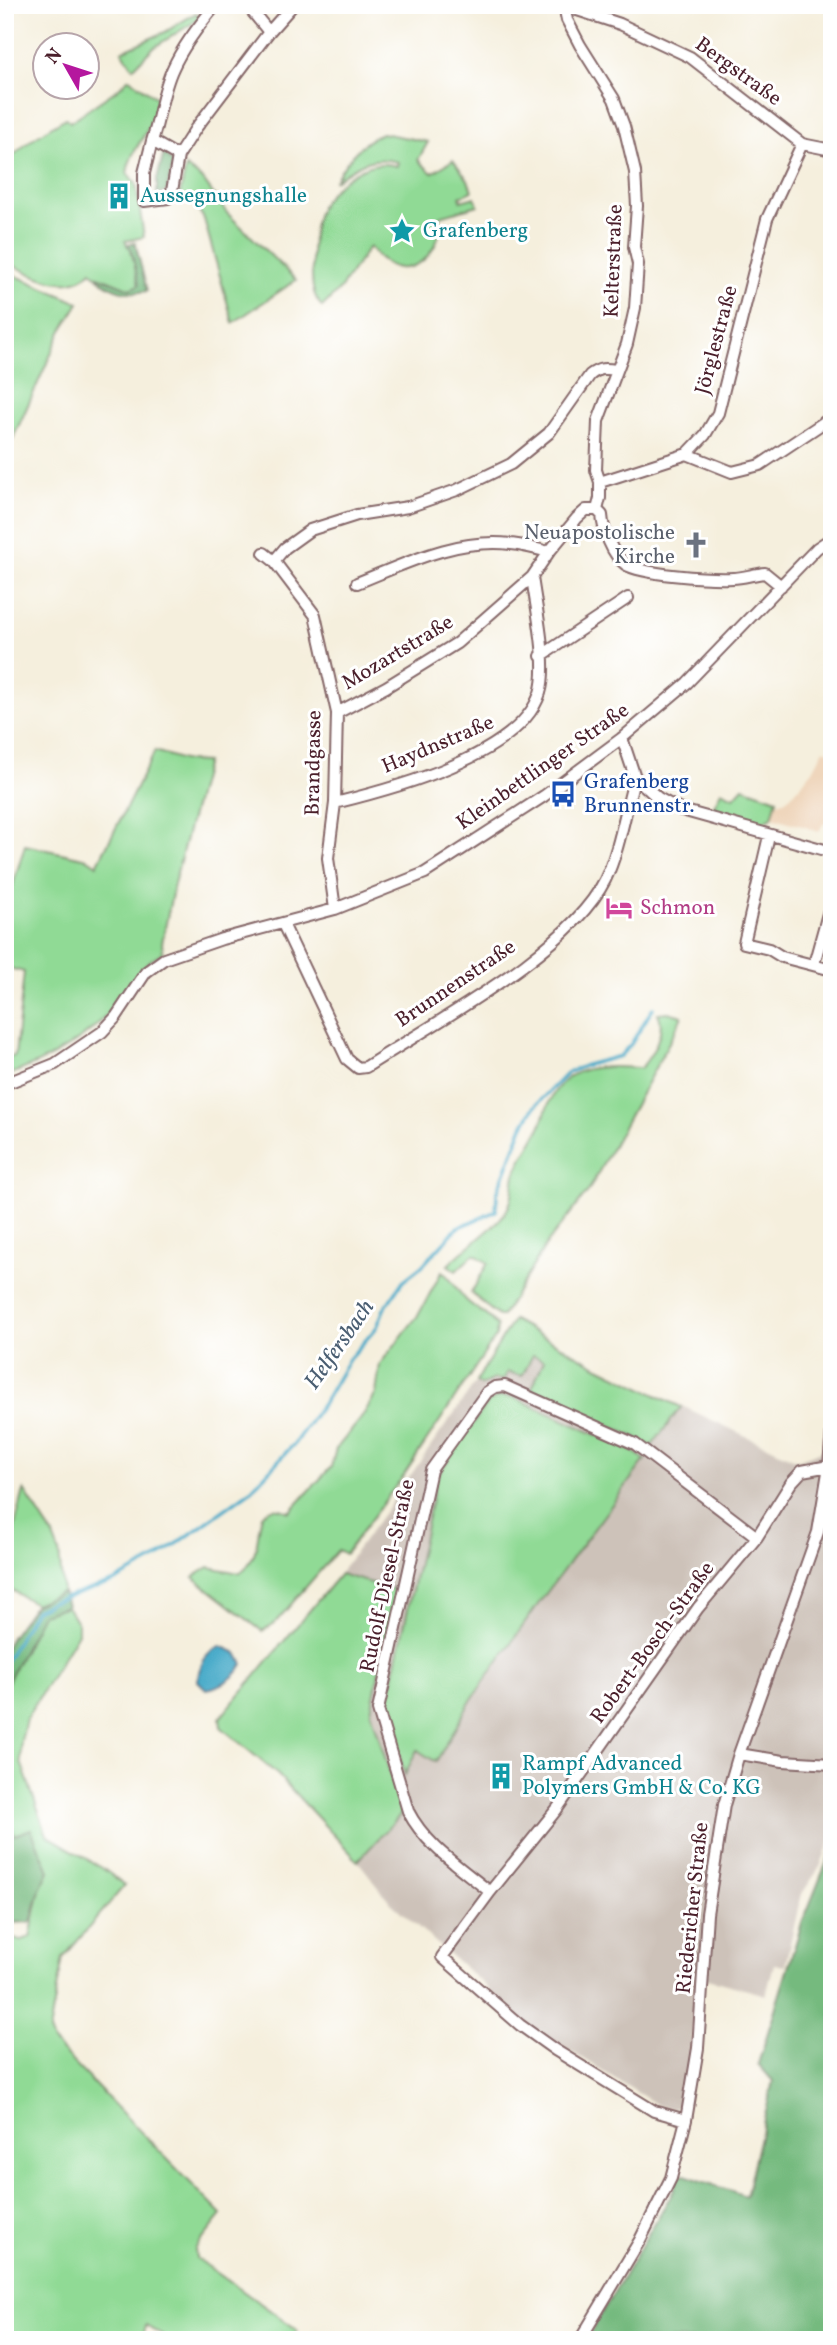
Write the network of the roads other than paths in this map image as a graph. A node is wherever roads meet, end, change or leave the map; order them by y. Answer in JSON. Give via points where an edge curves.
{"nodes":[{"id":1,"x":216,"y":5,"type":"edge"},
{"id":2,"x":247,"y":5,"type":"edge"},
{"id":3,"x":293,"y":5,"type":"edge"},
{"id":4,"x":563,"y":6,"type":"edge"},
{"id":5,"x":582,"y":8,"type":"edge"},
{"id":6,"x":269,"y":32,"type":"junction"},
{"id":7,"x":152,"y":141,"type":"junction"},
{"id":8,"x":802,"y":144,"type":"junction"},
{"id":9,"x":832,"y":150,"type":"edge"},
{"id":10,"x":178,"y":156,"type":"junction"},
{"id":11,"x":616,"y":370,"type":"junction"},
{"id":12,"x":832,"y":417,"type":"edge"},
{"id":13,"x":687,"y":454,"type":"junction"},
{"id":14,"x":600,"y":482,"type":"junction"},
{"id":15,"x":597,"y":510,"type":"junction"},
{"id":16,"x":832,"y":538,"type":"edge"},
{"id":17,"x":549,"y":552,"type":"junction"},
{"id":18,"x":264,"y":553,"type":"dead end"},
{"id":19,"x":274,"y":561,"type":"junction"},
{"id":20,"x":532,"y":577,"type":"junction"},
{"id":21,"x":357,"y":583,"type":"dead end"},
{"id":22,"x":781,"y":586,"type":"junction"},
{"id":23,"x":628,"y":598,"type":"dead end"},
{"id":24,"x":541,"y":656,"type":"junction"},
{"id":25,"x":337,"y":713,"type":"junction"},
{"id":26,"x":622,"y":738,"type":"junction"},
{"id":27,"x":635,"y":777,"type":"junction"},
{"id":28,"x":335,"y":803,"type":"junction"},
{"id":29,"x":769,"y":836,"type":"junction"},
{"id":30,"x":832,"y":852,"type":"edge"},
{"id":31,"x":832,"y":899,"type":"edge"},
{"id":32,"x":335,"y":909,"type":"junction"},
{"id":33,"x":284,"y":924,"type":"junction"},
{"id":34,"x":814,"y":964,"type":"junction"},
{"id":35,"x":832,"y":971,"type":"edge"},
{"id":36,"x":5,"y":1084,"type":"edge"},
{"id":37,"x":832,"y":1429,"type":"edge"},
{"id":38,"x":829,"y":1466,"type":"junction"},
{"id":39,"x":757,"y":1537,"type":"junction"},
{"id":40,"x":739,"y":1754,"type":"junction"},
{"id":41,"x":832,"y":1764,"type":"edge"},
{"id":42,"x":490,"y":1892,"type":"junction"},
{"id":43,"x":686,"y":2120,"type":"junction"},
{"id":44,"x":580,"y":2340,"type":"edge"}],
"edges":[{"from":1,"to":7,"type":"street","via":[[173,68]]},
{"from":2,"to":6,"type":"street"},
{"from":3,"to":6,"type":"street"},
{"from":4,"to":5,"type":"street","name":"Bergstraße"},
{"from":4,"to":11,"type":"street","name":"Kelterstraße","via":[[576,37],[614,99],[635,172],[635,308]]},
{"from":5,"to":8,"type":"street","name":"Bergstraße","via":[[690,57]]},
{"from":6,"to":10,"type":"street"},
{"from":7,"to":10,"type":"street"},
{"from":7,"to":10,"type":"street","via":[[144,173],[144,201],[167,198]]},
{"from":8,"to":9,"type":"street","name":"Bergstraße"},
{"from":8,"to":13,"type":"street","name":"Jörglestraße","via":[[767,219],[718,413]]},
{"from":11,"to":14,"type":"street","name":"Kelterstraße","via":[[597,421]]},
{"from":11,"to":19,"type":"street","via":[[598,369],[590,375],[549,433],[511,464],[408,507],[357,514],[310,530]]},
{"from":12,"to":13,"type":"street","via":[[760,465],[732,472]]},
{"from":13,"to":14,"type":"street"},
{"from":14,"to":15,"type":"street","name":"Kelterstraße"},
{"from":15,"to":17,"type":"street","name":"Mozartstraße","via":[[586,510]]},
{"from":15,"to":22,"type":"street","name":"Kelterstraße","via":[[615,553],[633,568],[667,575],[733,578],[765,573]]},
{"from":16,"to":22,"type":"street","name":"Kleinbettlinger Straße"},
{"from":17,"to":20,"type":"street","name":"Mozartstraße"},
{"from":17,"to":21,"type":"street","via":[[510,544],[467,544],[432,552]]},
{"from":18,"to":19,"type":"street","name":"Brandgasse"},
{"from":19,"to":25,"type":"street","name":"Brandgasse","via":[[315,615]]},
{"from":20,"to":24,"type":"street","name":"Haydnstraße"},
{"from":20,"to":25,"type":"street","name":"Mozartstraße","via":[[457,643]]},
{"from":22,"to":26,"type":"street","name":"Kleinbettlinger Straße","via":[[687,683]]},
{"from":23,"to":24,"type":"street"},
{"from":24,"to":28,"type":"street","name":"Haydnstraße","via":[[539,695],[510,735],[408,784]]},
{"from":25,"to":28,"type":"street","name":"Brandgasse"},
{"from":26,"to":27,"type":"street"},
{"from":26,"to":32,"type":"street","name":"Kleinbettlinger Straße","via":[[544,796],[425,873]]},
{"from":27,"to":29,"type":"street","via":[[658,799],[678,809]]},
{"from":27,"to":33,"type":"street","name":"Brunnenstraße","via":[[606,878],[588,907],[507,976],[366,1067],[358,1068],[347,1059]]},
{"from":28,"to":32,"type":"street","name":"Brandgasse","via":[[328,858]]},
{"from":29,"to":30,"type":"street"},
{"from":29,"to":34,"type":"street","via":[[744,943]]},
{"from":31,"to":34,"type":"street"},
{"from":32,"to":33,"type":"street","name":"Kleinbettlinger Straße"},
{"from":33,"to":36,"type":"street","name":"Kleinbettlinger Straße","via":[[222,939],[154,964],[102,1032],[55,1064]]},
{"from":34,"to":35,"type":"street"},
{"from":37,"to":38,"type":"street","name":"Riedericher Straße"},
{"from":38,"to":39,"type":"street","name":"Robert-Bosch-Straße","via":[[802,1471]]},
{"from":38,"to":40,"type":"street","name":"Riedericher Straße","via":[[818,1532]]},
{"from":39,"to":42,"type":"street","name":"Robert-Bosch-Straße","via":[[698,1608],[557,1810]]},
{"from":39,"to":42,"type":"street","name":"Rudolf-Diesel-Straße","via":[[635,1444],[505,1386],[487,1392],[431,1470],[378,1710],[415,1824],[426,1839]]},
{"from":40,"to":41,"type":"street"},
{"from":40,"to":43,"type":"street","name":"Riedericher Straße","via":[[714,1863],[698,2048]]},
{"from":42,"to":43,"type":"street","name":"Robert-Bosch-Straße","via":[[442,1958],[555,2050],[654,2111]]},
{"from":43,"to":44,"type":"street","name":"Riedericher Straße","via":[[671,2178]]}]}
